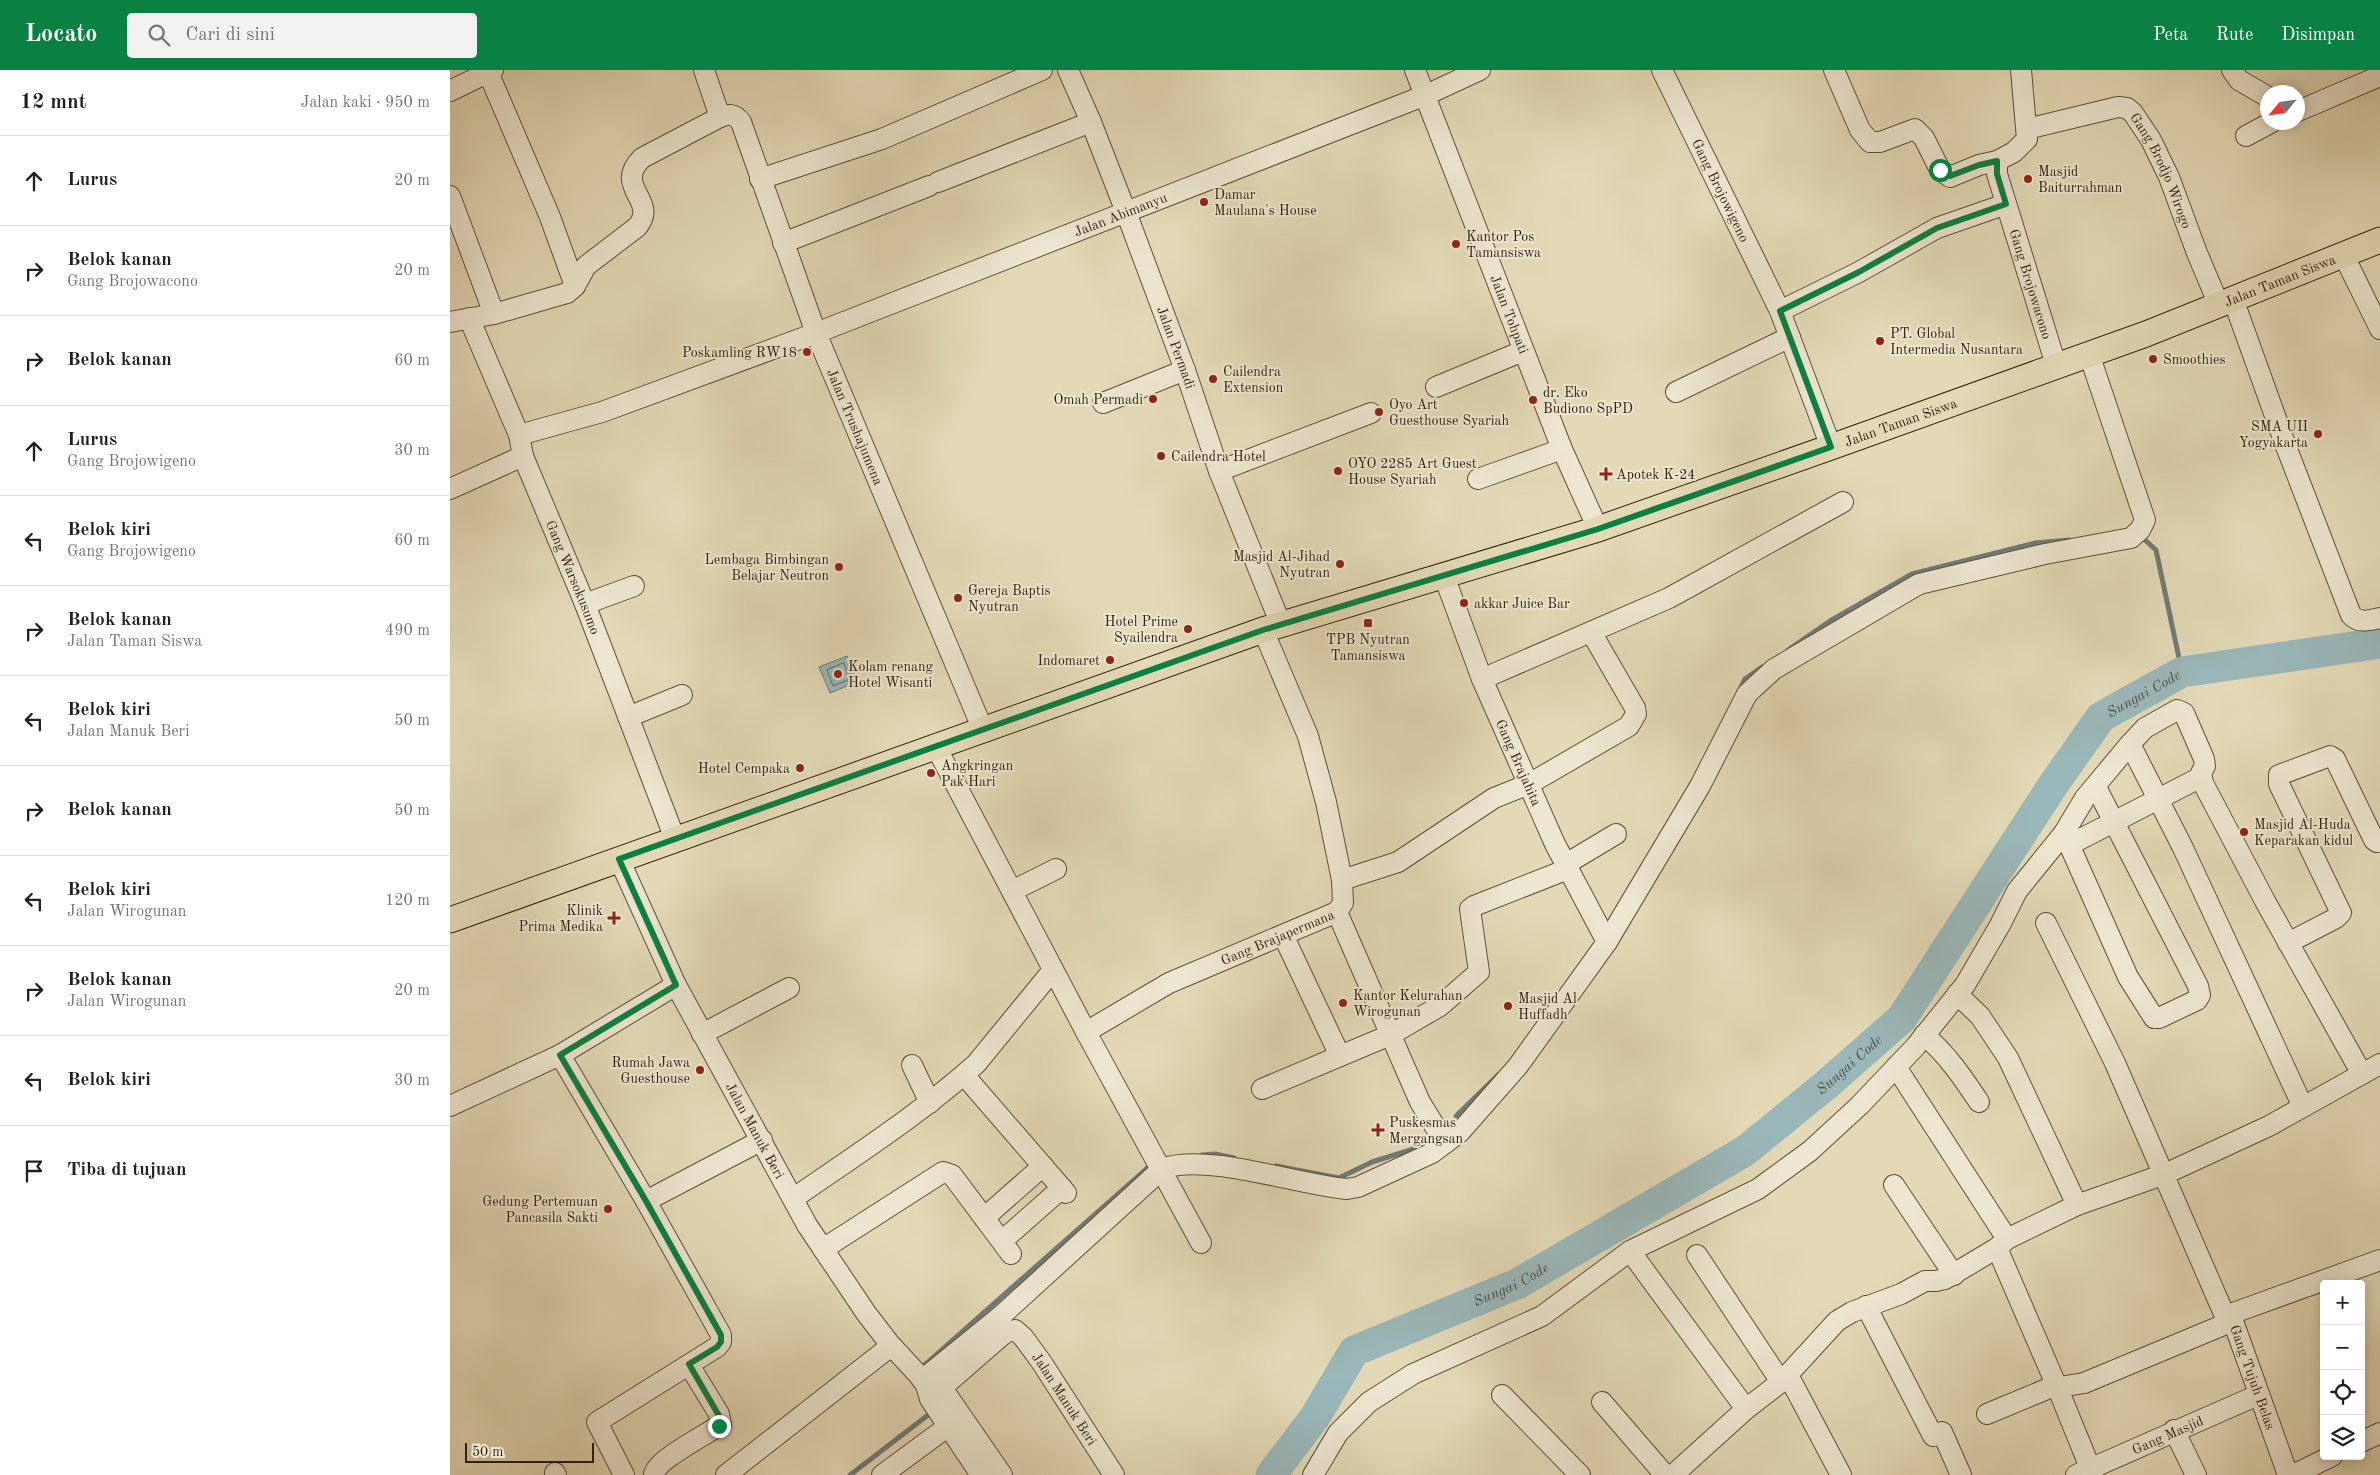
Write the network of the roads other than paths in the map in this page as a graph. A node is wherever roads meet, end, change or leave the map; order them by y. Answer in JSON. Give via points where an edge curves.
{"nodes":[{"id":1,"x":704,"y":70,"type":"edge"},
{"id":2,"x":1042,"y":70,"type":"edge"},
{"id":3,"x":1068,"y":70,"type":"edge"},
{"id":4,"x":1415,"y":70,"type":"edge"},
{"id":5,"x":1480,"y":70,"type":"edge"},
{"id":6,"x":1662,"y":70,"type":"edge"},
{"id":7,"x":1834,"y":70,"type":"edge"},
{"id":8,"x":2021,"y":70,"type":"edge"},
{"id":9,"x":2232,"y":70,"type":"edge"},
{"id":10,"x":490,"y":71,"type":"edge"},
{"id":11,"x":2380,"y":76,"type":"edge"},
{"id":12,"x":450,"y":91,"type":"edge"},
{"id":13,"x":2260,"y":92,"type":"edge"},
{"id":14,"x":1426,"y":95,"type":"junction"},
{"id":15,"x":2305,"y":107,"type":"edge"},
{"id":16,"x":729,"y":118,"type":"junction"},
{"id":17,"x":1091,"y":122,"type":"junction"},
{"id":18,"x":2260,"y":128,"type":"edge"},
{"id":19,"x":2027,"y":129,"type":"junction"},
{"id":20,"x":2246,"y":136,"type":"dead end"},
{"id":21,"x":1997,"y":161,"type":"junction"},
{"id":22,"x":760,"y":179,"type":"junction"},
{"id":23,"x":450,"y":196,"type":"edge"},
{"id":24,"x":2006,"y":204,"type":"junction"},
{"id":25,"x":1126,"y":212,"type":"junction"},
{"id":26,"x":2380,"y":240,"type":"edge"},
{"id":27,"x":783,"y":243,"type":"junction"},
{"id":28,"x":2343,"y":254,"type":"junction"},
{"id":29,"x":575,"y":286,"type":"junction"},
{"id":30,"x":2226,"y":302,"type":"junction"},
{"id":31,"x":1780,"y":311,"type":"junction"},
{"id":32,"x":494,"y":314,"type":"junction"},
{"id":33,"x":460,"y":320,"type":"edge"},
{"id":34,"x":2380,"y":329,"type":"edge"},
{"id":35,"x":816,"y":333,"type":"junction"},
{"id":36,"x":1790,"y":338,"type":"junction"},
{"id":37,"x":1523,"y":351,"type":"junction"},
{"id":38,"x":2088,"y":354,"type":"junction"},
{"id":39,"x":2056,"y":365,"type":"junction"},
{"id":40,"x":1185,"y":370,"type":"junction"},
{"id":41,"x":1436,"y":387,"type":"dead end"},
{"id":42,"x":1676,"y":392,"type":"dead end"},
{"id":43,"x":1103,"y":403,"type":"dead end"},
{"id":44,"x":1371,"y":413,"type":"dead end"},
{"id":45,"x":519,"y":435,"type":"junction"},
{"id":46,"x":1831,"y":447,"type":"junction"},
{"id":47,"x":1562,"y":449,"type":"junction"},
{"id":48,"x":523,"y":456,"type":"junction"},
{"id":49,"x":1220,"y":471,"type":"junction"},
{"id":50,"x":1478,"y":480,"type":"dead end"},
{"id":51,"x":450,"y":489,"type":"edge"},
{"id":52,"x":1843,"y":502,"type":"dead end"},
{"id":53,"x":1598,"y":529,"type":"junction"},
{"id":54,"x":1444,"y":576,"type":"junction"},
{"id":55,"x":634,"y":586,"type":"dead end"},
{"id":56,"x":584,"y":604,"type":"junction"},
{"id":57,"x":2380,"y":618,"type":"edge"},
{"id":58,"x":1272,"y":627,"type":"junction"},
{"id":59,"x":1591,"y":632,"type":"junction"},
{"id":60,"x":1482,"y":679,"type":"junction"},
{"id":61,"x":682,"y":695,"type":"dead end"},
{"id":62,"x":628,"y":717,"type":"junction"},
{"id":63,"x":982,"y":730,"type":"junction"},
{"id":64,"x":2130,"y":744,"type":"junction"},
{"id":65,"x":936,"y":747,"type":"junction"},
{"id":66,"x":2201,"y":777,"type":"junction"},
{"id":67,"x":1529,"y":784,"type":"junction"},
{"id":68,"x":2096,"y":787,"type":"junction"},
{"id":69,"x":2157,"y":799,"type":"junction"},
{"id":70,"x":2114,"y":821,"type":"junction"},
{"id":71,"x":1616,"y":834,"type":"dead end"},
{"id":72,"x":675,"y":839,"type":"junction"},
{"id":73,"x":2067,"y":839,"type":"junction"},
{"id":74,"x":2380,"y":841,"type":"edge"},
{"id":75,"x":619,"y":859,"type":"junction"},
{"id":76,"x":1567,"y":866,"type":"junction"},
{"id":77,"x":1056,"y":869,"type":"dead end"},
{"id":78,"x":1342,"y":880,"type":"junction"},
{"id":79,"x":1012,"y":891,"type":"junction"},
{"id":80,"x":1337,"y":912,"type":"junction"},
{"id":81,"x":450,"y":920,"type":"edge"},
{"id":82,"x":2046,"y":923,"type":"dead end"},
{"id":83,"x":1283,"y":935,"type":"junction"},
{"id":84,"x":1607,"y":942,"type":"junction"},
{"id":85,"x":2288,"y":943,"type":"junction"},
{"id":86,"x":1054,"y":970,"type":"junction"},
{"id":87,"x":676,"y":985,"type":"junction"},
{"id":88,"x":789,"y":988,"type":"dead end"},
{"id":89,"x":1957,"y":994,"type":"junction"},
{"id":90,"x":1086,"y":1032,"type":"junction"},
{"id":91,"x":702,"y":1034,"type":"junction"},
{"id":92,"x":1924,"y":1034,"type":"junction"},
{"id":93,"x":1390,"y":1035,"type":"junction"},
{"id":94,"x":560,"y":1055,"type":"junction"},
{"id":95,"x":1340,"y":1056,"type":"junction"},
{"id":96,"x":2380,"y":1064,"type":"edge"},
{"id":97,"x":912,"y":1065,"type":"dead end"},
{"id":98,"x":1896,"y":1067,"type":"junction"},
{"id":99,"x":2362,"y":1074,"type":"junction"},
{"id":100,"x":964,"y":1075,"type":"junction"},
{"id":101,"x":1262,"y":1089,"type":"dead end"},
{"id":102,"x":1979,"y":1102,"type":"dead end"},
{"id":103,"x":930,"y":1103,"type":"junction"},
{"id":104,"x":450,"y":1106,"type":"edge"},
{"id":105,"x":2303,"y":1107,"type":"junction"},
{"id":106,"x":762,"y":1140,"type":"junction"},
{"id":107,"x":1445,"y":1143,"type":"junction"},
{"id":108,"x":1043,"y":1166,"type":"junction"},
{"id":109,"x":1162,"y":1169,"type":"junction"},
{"id":110,"x":2165,"y":1174,"type":"junction"},
{"id":111,"x":1894,"y":1185,"type":"dead end"},
{"id":112,"x":794,"y":1198,"type":"junction"},
{"id":113,"x":646,"y":1201,"type":"junction"},
{"id":114,"x":2077,"y":1205,"type":"junction"},
{"id":115,"x":984,"y":1218,"type":"junction"},
{"id":116,"x":1201,"y":1243,"type":"dead end"},
{"id":117,"x":2002,"y":1244,"type":"junction"},
{"id":118,"x":823,"y":1249,"type":"junction"},
{"id":119,"x":1630,"y":1251,"type":"junction"},
{"id":120,"x":1697,"y":1255,"type":"dead end"},
{"id":121,"x":2380,"y":1260,"type":"edge"},
{"id":122,"x":1954,"y":1275,"type":"junction"},
{"id":123,"x":1866,"y":1306,"type":"junction"},
{"id":124,"x":2229,"y":1318,"type":"junction"},
{"id":125,"x":891,"y":1346,"type":"junction"},
{"id":126,"x":689,"y":1364,"type":"junction"},
{"id":127,"x":1784,"y":1379,"type":"junction"},
{"id":128,"x":929,"y":1387,"type":"junction"},
{"id":129,"x":2058,"y":1389,"type":"junction"},
{"id":130,"x":1502,"y":1395,"type":"dead end"},
{"id":131,"x":2258,"y":1395,"type":"junction"},
{"id":132,"x":1602,"y":1402,"type":"dead end"},
{"id":133,"x":1746,"y":1409,"type":"junction"},
{"id":134,"x":1987,"y":1414,"type":"dead end"},
{"id":135,"x":955,"y":1421,"type":"junction"},
{"id":136,"x":2174,"y":1430,"type":"junction"},
{"id":137,"x":2380,"y":1433,"type":"edge"},
{"id":138,"x":2365,"y":1440,"type":"edge"},
{"id":139,"x":2324,"y":1460,"type":"edge"},
{"id":140,"x":2086,"y":1473,"type":"edge"},
{"id":141,"x":624,"y":1475,"type":"edge"},
{"id":142,"x":654,"y":1475,"type":"edge"},
{"id":143,"x":726,"y":1475,"type":"edge"},
{"id":144,"x":882,"y":1475,"type":"edge"},
{"id":145,"x":981,"y":1475,"type":"edge"},
{"id":146,"x":1002,"y":1475,"type":"edge"},
{"id":147,"x":1114,"y":1475,"type":"edge"},
{"id":148,"x":1313,"y":1475,"type":"edge"},
{"id":149,"x":1580,"y":1475,"type":"edge"},
{"id":150,"x":1665,"y":1475,"type":"edge"},
{"id":151,"x":1673,"y":1475,"type":"edge"},
{"id":152,"x":1840,"y":1475,"type":"edge"},
{"id":153,"x":1962,"y":1475,"type":"edge"},
{"id":154,"x":2196,"y":1475,"type":"edge"},
{"id":155,"x":2288,"y":1475,"type":"edge"},
{"id":156,"x":2293,"y":1475,"type":"edge"}],
"edges":[{"from":1,"to":16,"type":"street","name":"Jalan Trushajumena"},
{"from":2,"to":22,"type":"street","via":[[882,139]]},
{"from":3,"to":17,"type":"street","name":"Jalan Permadi"},
{"from":4,"to":14,"type":"street","name":"Jalan Tohpati"},
{"from":5,"to":14,"type":"street","name":"Jalan Abimanyu"},
{"from":6,"to":31,"type":"street","name":"Gang Brojowigeno"},
{"from":7,"to":21,"type":"street","via":[[1860,130],[1870,142],[1880,142],[1915,129],[1924,138],[1940,170],[1950,176]]},
{"from":8,"to":19,"type":"street"},
{"from":9,"to":13,"type":"street","via":[[2239,80]]},
{"from":10,"to":12,"type":"street"},
{"from":10,"to":29,"type":"street"},
{"from":11,"to":15,"type":"street"},
{"from":14,"to":25,"type":"street","name":"Jalan Abimanyu"},
{"from":14,"to":37,"type":"street","name":"Jalan Tohpati"},
{"from":16,"to":22,"type":"street","name":"Jalan Trushajumena"},
{"from":16,"to":29,"type":"street","via":[[642,158],[632,168],[631,179],[645,212],[643,220],[586,266]]},
{"from":17,"to":25,"type":"street","name":"Jalan Permadi"},
{"from":17,"to":27,"type":"street"},
{"from":18,"to":20,"type":"street"},
{"from":19,"to":21,"type":"street","via":[[2023,145]]},
{"from":19,"to":30,"type":"street","name":"Gang Brodjo Wirogo","via":[[2118,107],[2133,113],[2169,177],[2197,253]]},
{"from":21,"to":24,"type":"street","name":"Gang Brojowacono","via":[[1997,174]]},
{"from":22,"to":27,"type":"street","name":"Jalan Trushajumena"},
{"from":23,"to":32,"type":"street"},
{"from":24,"to":31,"type":"street","via":[[1937,228]]},
{"from":24,"to":39,"type":"street","name":"Gang Brojowacono"},
{"from":25,"to":35,"type":"street","name":"Jalan Abimanyu"},
{"from":25,"to":40,"type":"street","name":"Jalan Permadi"},
{"from":26,"to":28,"type":"main road","name":"Jalan Taman Siswa"},
{"from":27,"to":35,"type":"street","name":"Jalan Trushajumena"},
{"from":28,"to":30,"type":"main road","name":"Jalan Taman Siswa"},
{"from":28,"to":34,"type":"street"},
{"from":29,"to":32,"type":"street","via":[[554,298]]},
{"from":30,"to":38,"type":"main road","name":"Jalan Taman Siswa"},
{"from":30,"to":57,"type":"street","name":"Gang Brodjo Wirogo","via":[[2351,615],[2366,621]]},
{"from":31,"to":36,"type":"street","name":"Gang Brojowigeno"},
{"from":32,"to":33,"type":"street"},
{"from":33,"to":45,"type":"street","name":"Gang Warsokusumo"},
{"from":35,"to":45,"type":"street","name":"Jalan Abimanyu","via":[[602,412]]},
{"from":35,"to":63,"type":"street","name":"Jalan Trushajumena"},
{"from":36,"to":42,"type":"street"},
{"from":36,"to":46,"type":"street","name":"Gang Brojowigeno"},
{"from":37,"to":41,"type":"street"},
{"from":37,"to":47,"type":"street","name":"Jalan Tohpati"},
{"from":38,"to":39,"type":"main road","name":"Jalan Taman Siswa"},
{"from":38,"to":84,"type":"street","via":[[2144,520],[2140,530],[2131,538],[2045,554],[1919,584],[1774,670],[1747,694],[1700,786]]},
{"from":39,"to":46,"type":"main road","name":"Jalan Taman Siswa"},
{"from":40,"to":43,"type":"street"},
{"from":40,"to":49,"type":"street","name":"Jalan Permadi"},
{"from":44,"to":49,"type":"street"},
{"from":45,"to":48,"type":"street","name":"Gang Warsokusumo"},
{"from":46,"to":53,"type":"main road","name":"Jalan Taman Siswa"},
{"from":47,"to":50,"type":"street"},
{"from":47,"to":53,"type":"street","name":"Jalan Tohpati"},
{"from":48,"to":51,"type":"street"},
{"from":48,"to":56,"type":"street","name":"Gang Warsokusumo"},
{"from":49,"to":58,"type":"street","name":"Jalan Permadi"},
{"from":52,"to":59,"type":"street","via":[[1700,582]]},
{"from":53,"to":54,"type":"main road","name":"Jalan Taman Siswa"},
{"from":54,"to":58,"type":"main road","name":"Jalan Taman Siswa"},
{"from":54,"to":60,"type":"street","name":"Gang Brajahita"},
{"from":55,"to":56,"type":"street"},
{"from":56,"to":62,"type":"street","name":"Gang Warsokusumo"},
{"from":58,"to":63,"type":"main road","name":"Jalan Taman Siswa"},
{"from":58,"to":78,"type":"street","name":"Gang Brajapermana","via":[[1308,736]]},
{"from":59,"to":60,"type":"street"},
{"from":59,"to":67,"type":"street","via":[[1636,714],[1629,726]]},
{"from":60,"to":67,"type":"street","name":"Gang Brajahita"},
{"from":61,"to":62,"type":"street"},
{"from":62,"to":72,"type":"street","name":"Gang Warsokusumo"},
{"from":63,"to":65,"type":"main road","name":"Jalan Taman Siswa"},
{"from":64,"to":66,"type":"street","via":[[2145,728],[2180,709],[2204,759]]},
{"from":64,"to":68,"type":"street"},
{"from":64,"to":69,"type":"street"},
{"from":65,"to":72,"type":"main road","name":"Jalan Taman Siswa"},
{"from":65,"to":79,"type":"street"},
{"from":66,"to":69,"type":"street"},
{"from":66,"to":85,"type":"street"},
{"from":67,"to":76,"type":"street","name":"Gang Brajahita"},
{"from":67,"to":78,"type":"street","via":[[1494,798],[1398,862]]},
{"from":68,"to":70,"type":"street"},
{"from":68,"to":73,"type":"street","via":[[2085,798]]},
{"from":69,"to":70,"type":"street"},
{"from":69,"to":105,"type":"street","via":[[2183,848]]},
{"from":70,"to":73,"type":"street"},
{"from":70,"to":73,"type":"street","via":[[2200,994],[2197,1000],[2159,1018],[2154,1018],[2128,977]]},
{"from":71,"to":76,"type":"street"},
{"from":72,"to":75,"type":"main road","name":"Jalan Taman Siswa"},
{"from":73,"to":89,"type":"street","via":[[2017,892],[1978,965]]},
{"from":74,"to":85,"type":"street","via":[[2374,840],[2335,759],[2330,756],[2279,775],[2279,784],[2342,913]]},
{"from":75,"to":81,"type":"main road","name":"Jalan Taman Siswa"},
{"from":75,"to":87,"type":"street","name":"Jalan Manuk Beri"},
{"from":76,"to":84,"type":"street","name":"Gang Brajahita"},
{"from":76,"to":93,"type":"street","via":[[1474,906],[1469,914],[1479,972],[1440,1006]]},
{"from":77,"to":79,"type":"street"},
{"from":78,"to":80,"type":"street","name":"Gang Brajapermana","via":[[1343,903]]},
{"from":79,"to":86,"type":"street"},
{"from":80,"to":83,"type":"street","name":"Gang Brajapermana"},
{"from":80,"to":93,"type":"street"},
{"from":82,"to":110,"type":"street","name":"Gang Tujuh Belas"},
{"from":83,"to":90,"type":"street","name":"Gang Brajapermana","via":[[1169,983]]},
{"from":83,"to":95,"type":"street"},
{"from":84,"to":107,"type":"street","via":[[1518,1066],[1460,1132]]},
{"from":85,"to":99,"type":"street"},
{"from":86,"to":90,"type":"street"},
{"from":86,"to":100,"type":"street"},
{"from":87,"to":91,"type":"street","name":"Jalan Manuk Beri"},
{"from":87,"to":94,"type":"street"},
{"from":88,"to":91,"type":"street"},
{"from":89,"to":92,"type":"street"},
{"from":89,"to":114,"type":"street","via":[[1980,1016],[2008,1058]]},
{"from":90,"to":109,"type":"street"},
{"from":91,"to":106,"type":"street","name":"Jalan Manuk Beri"},
{"from":92,"to":98,"type":"street"},
{"from":92,"to":102,"type":"street","via":[[1957,1070]]},
{"from":93,"to":95,"type":"street"},
{"from":93,"to":107,"type":"street","via":[[1420,1102]]},
{"from":94,"to":104,"type":"street"},
{"from":94,"to":113,"type":"street"},
{"from":95,"to":101,"type":"street"},
{"from":96,"to":99,"type":"street"},
{"from":97,"to":103,"type":"street"},
{"from":98,"to":117,"type":"street"},
{"from":98,"to":119,"type":"street","via":[[1860,1105],[1777,1177]]},
{"from":99,"to":105,"type":"street"},
{"from":100,"to":103,"type":"street"},
{"from":100,"to":108,"type":"street"},
{"from":103,"to":112,"type":"street"},
{"from":105,"to":110,"type":"street"},
{"from":106,"to":112,"type":"street","name":"Jalan Manuk Beri"},
{"from":106,"to":113,"type":"street"},
{"from":107,"to":109,"type":"street","via":[[1432,1153],[1347,1190],[1196,1164]]},
{"from":108,"to":115,"type":"street"},
{"from":108,"to":115,"type":"street","via":[[1064,1191],[1007,1248]]},
{"from":109,"to":116,"type":"street"},
{"from":109,"to":128,"type":"street","via":[[1002,1315]]},
{"from":110,"to":114,"type":"street"},
{"from":110,"to":124,"type":"street","name":"Gang Tujuh Belas"},
{"from":111,"to":122,"type":"street"},
{"from":112,"to":118,"type":"street","name":"Jalan Manuk Beri"},
{"from":113,"to":126,"type":"street","via":[[721,1335],[717,1347]]},
{"from":114,"to":117,"type":"street"},
{"from":115,"to":118,"type":"street","via":[[952,1175],[943,1172]]},
{"from":117,"to":122,"type":"street"},
{"from":117,"to":129,"type":"street"},
{"from":118,"to":125,"type":"street","name":"Jalan Manuk Beri"},
{"from":119,"to":133,"type":"street"},
{"from":119,"to":148,"type":"street","via":[[1542,1316],[1413,1374],[1369,1402],[1338,1433]]},
{"from":120,"to":127,"type":"street"},
{"from":121,"to":124,"type":"street"},
{"from":122,"to":123,"type":"street","via":[[1925,1281],[1901,1294]]},
{"from":123,"to":127,"type":"street","via":[[1837,1321]]},
{"from":123,"to":153,"type":"street","via":[[1933,1436],[1942,1432]]},
{"from":124,"to":129,"type":"street","via":[[2084,1384]]},
{"from":124,"to":131,"type":"street","name":"Gang Tujuh Belas"},
{"from":125,"to":128,"type":"street","name":"Jalan Manuk Beri"},
{"from":125,"to":143,"type":"street"},
{"from":126,"to":141,"type":"street","via":[[597,1422]]},
{"from":126,"to":142,"type":"street","via":[[719,1414],[721,1424],[686,1444],[656,1469]]},
{"from":127,"to":133,"type":"street"},
{"from":127,"to":152,"type":"street"},
{"from":128,"to":135,"type":"street","name":"Jalan Manuk Beri"},
{"from":128,"to":147,"type":"street","name":"Jalan Manuk Beri","via":[[1006,1332],[1015,1330],[1042,1363]]},
{"from":129,"to":134,"type":"street","via":[[2047,1389]]},
{"from":129,"to":140,"type":"street"},
{"from":130,"to":149,"type":"street"},
{"from":131,"to":136,"type":"street","name":"Gang Masjid"},
{"from":131,"to":155,"type":"street","name":"Gang Tujuh Belas"},
{"from":132,"to":150,"type":"street"},
{"from":133,"to":151,"type":"street"},
{"from":135,"to":144,"type":"street"},
{"from":135,"to":145,"type":"street"},
{"from":135,"to":146,"type":"street"},
{"from":136,"to":140,"type":"street","name":"Gang Masjid"},
{"from":136,"to":154,"type":"street"},
{"from":137,"to":138,"type":"street"},
{"from":139,"to":156,"type":"street"}]}
